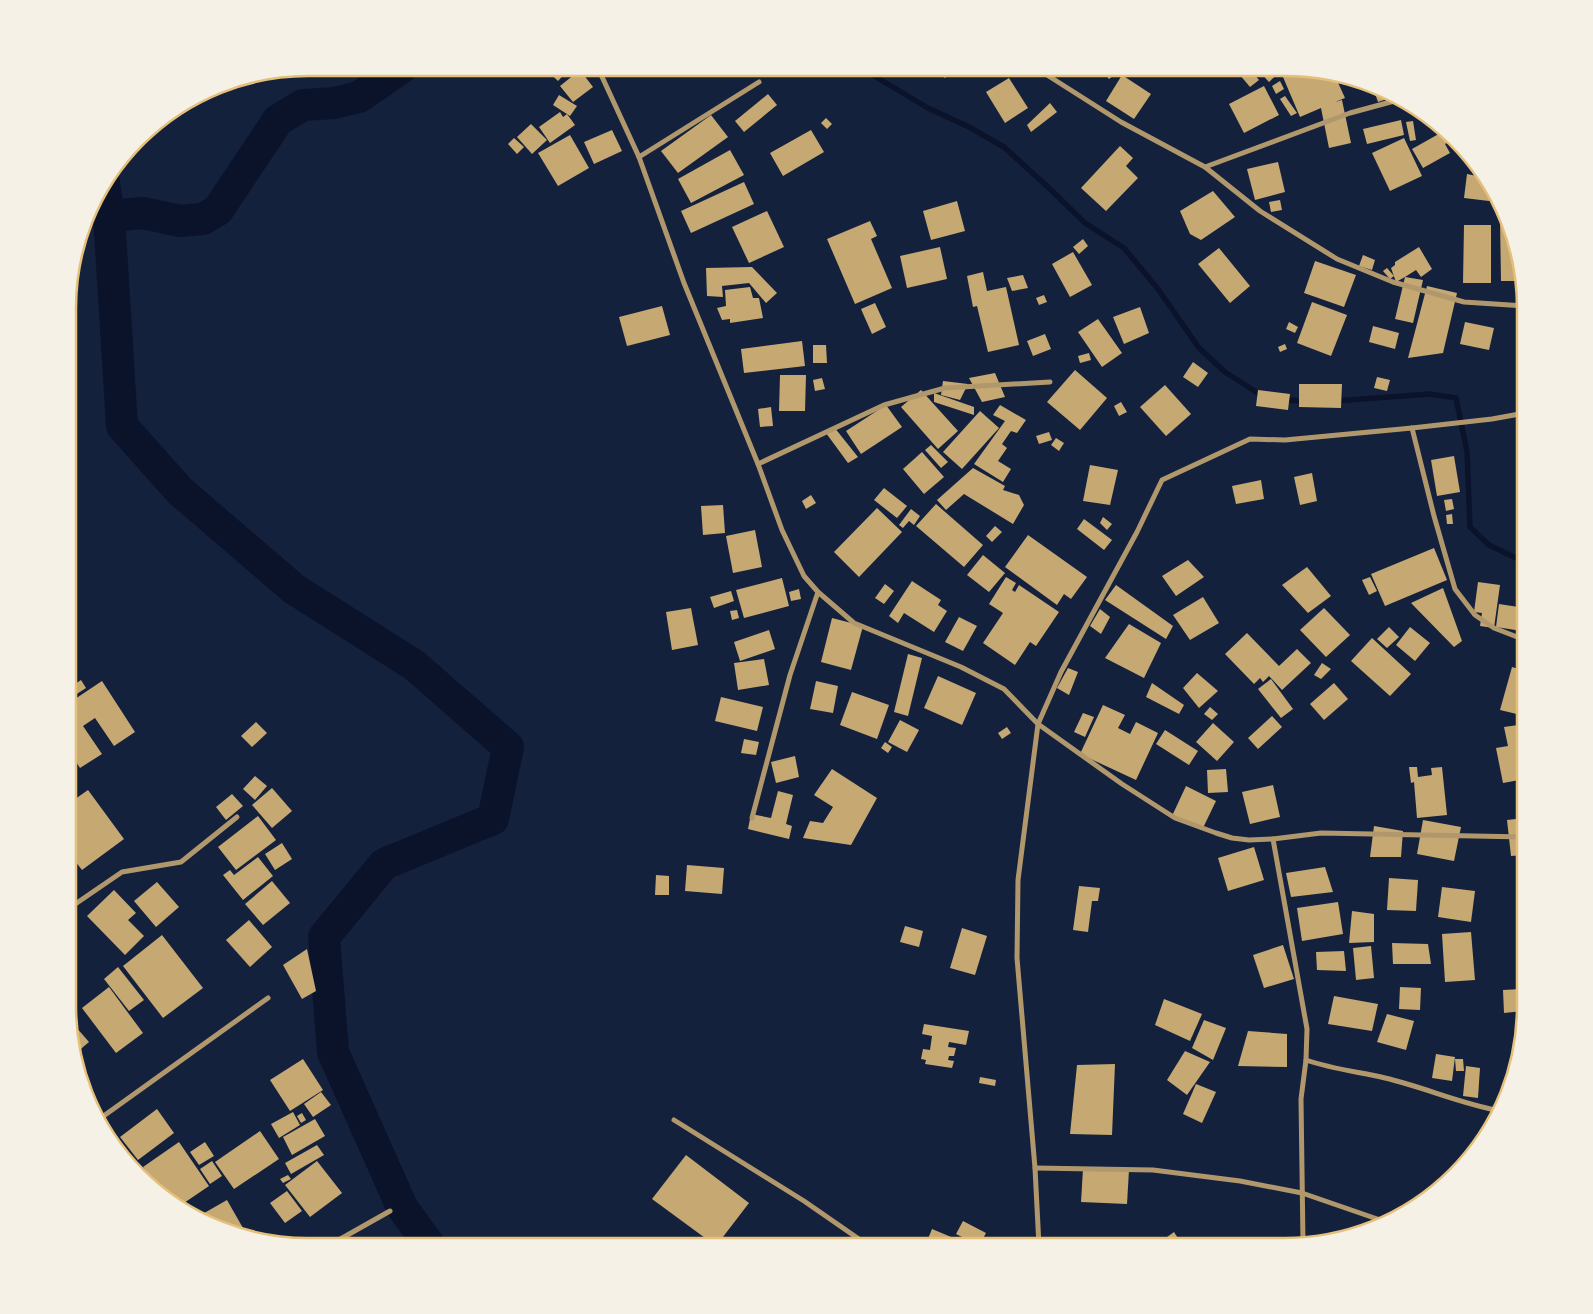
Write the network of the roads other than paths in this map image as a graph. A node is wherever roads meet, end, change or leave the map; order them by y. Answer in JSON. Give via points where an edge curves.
{"nodes":[{"id":1,"x":602,"y":76,"type":"edge"},
{"id":2,"x":1049,"y":76,"type":"edge"},
{"id":3,"x":759,"y":82,"type":"dead end"},
{"id":4,"x":1391,"y":102,"type":"edge"},
{"id":5,"x":639,"y":157,"type":"junction"},
{"id":6,"x":1205,"y":168,"type":"junction"},
{"id":7,"x":1517,"y":305,"type":"edge"},
{"id":8,"x":1050,"y":382,"type":"dead end"},
{"id":9,"x":1517,"y":414,"type":"edge"},
{"id":10,"x":1412,"y":428,"type":"junction"},
{"id":11,"x":758,"y":464,"type":"junction"},
{"id":12,"x":818,"y":592,"type":"junction"},
{"id":13,"x":1517,"y":637,"type":"edge"},
{"id":14,"x":1038,"y":724,"type":"junction"},
{"id":15,"x":237,"y":817,"type":"dead end"},
{"id":16,"x":752,"y":818,"type":"dead end"},
{"id":17,"x":1517,"y":837,"type":"edge"},
{"id":18,"x":1273,"y":839,"type":"junction"},
{"id":19,"x":76,"y":903,"type":"edge"},
{"id":20,"x":268,"y":998,"type":"dead end"},
{"id":21,"x":1306,"y":1060,"type":"junction"},
{"id":22,"x":1493,"y":1109,"type":"edge"},
{"id":23,"x":104,"y":1116,"type":"edge"},
{"id":24,"x":674,"y":1120,"type":"dead end"},
{"id":25,"x":1035,"y":1168,"type":"junction"},
{"id":26,"x":1302,"y":1192,"type":"junction"},
{"id":27,"x":390,"y":1211,"type":"dead end"},
{"id":28,"x":1376,"y":1219,"type":"edge"},
{"id":29,"x":1303,"y":1237,"type":"edge"},
{"id":30,"x":342,"y":1238,"type":"edge"},
{"id":31,"x":858,"y":1238,"type":"edge"},
{"id":32,"x":1039,"y":1238,"type":"edge"}],
"edges":[{"from":1,"to":5,"type":"street"},
{"from":2,"to":6,"type":"street","via":[[1121,122]]},
{"from":3,"to":5,"type":"street"},
{"from":4,"to":6,"type":"street","via":[[1350,113]]},
{"from":5,"to":11,"type":"street","via":[[684,283]]},
{"from":6,"to":7,"type":"street","via":[[1260,211],[1337,259],[1393,282],[1464,302]]},
{"from":8,"to":11,"type":"street","via":[[945,388],[884,405]]},
{"from":9,"to":10,"type":"street"},
{"from":10,"to":13,"type":"street","via":[[1455,589],[1475,615],[1494,628]]},
{"from":10,"to":14,"type":"street","via":[[1284,440],[1250,439],[1162,480],[1061,672]]},
{"from":11,"to":12,"type":"street","via":[[782,530],[804,576]]},
{"from":12,"to":14,"type":"street","via":[[854,623],[962,667],[1004,690]]},
{"from":12,"to":16,"type":"street","via":[[790,675]]},
{"from":14,"to":18,"type":"street","via":[[1176,818],[1232,838]]},
{"from":14,"to":25,"type":"street","via":[[1018,880],[1017,958]]},
{"from":15,"to":19,"type":"street","via":[[181,862],[122,872]]},
{"from":17,"to":18,"type":"street","via":[[1321,833]]},
{"from":18,"to":21,"type":"street","via":[[1307,1029]]},
{"from":20,"to":23,"type":"street"},
{"from":21,"to":22,"type":"street","via":[[1386,1078]]},
{"from":21,"to":26,"type":"street","via":[[1301,1099]]},
{"from":24,"to":31,"type":"street"},
{"from":25,"to":26,"type":"street","via":[[1153,1170]]},
{"from":25,"to":32,"type":"street"},
{"from":26,"to":28,"type":"street"},
{"from":26,"to":29,"type":"street"},
{"from":27,"to":30,"type":"street"}]}
